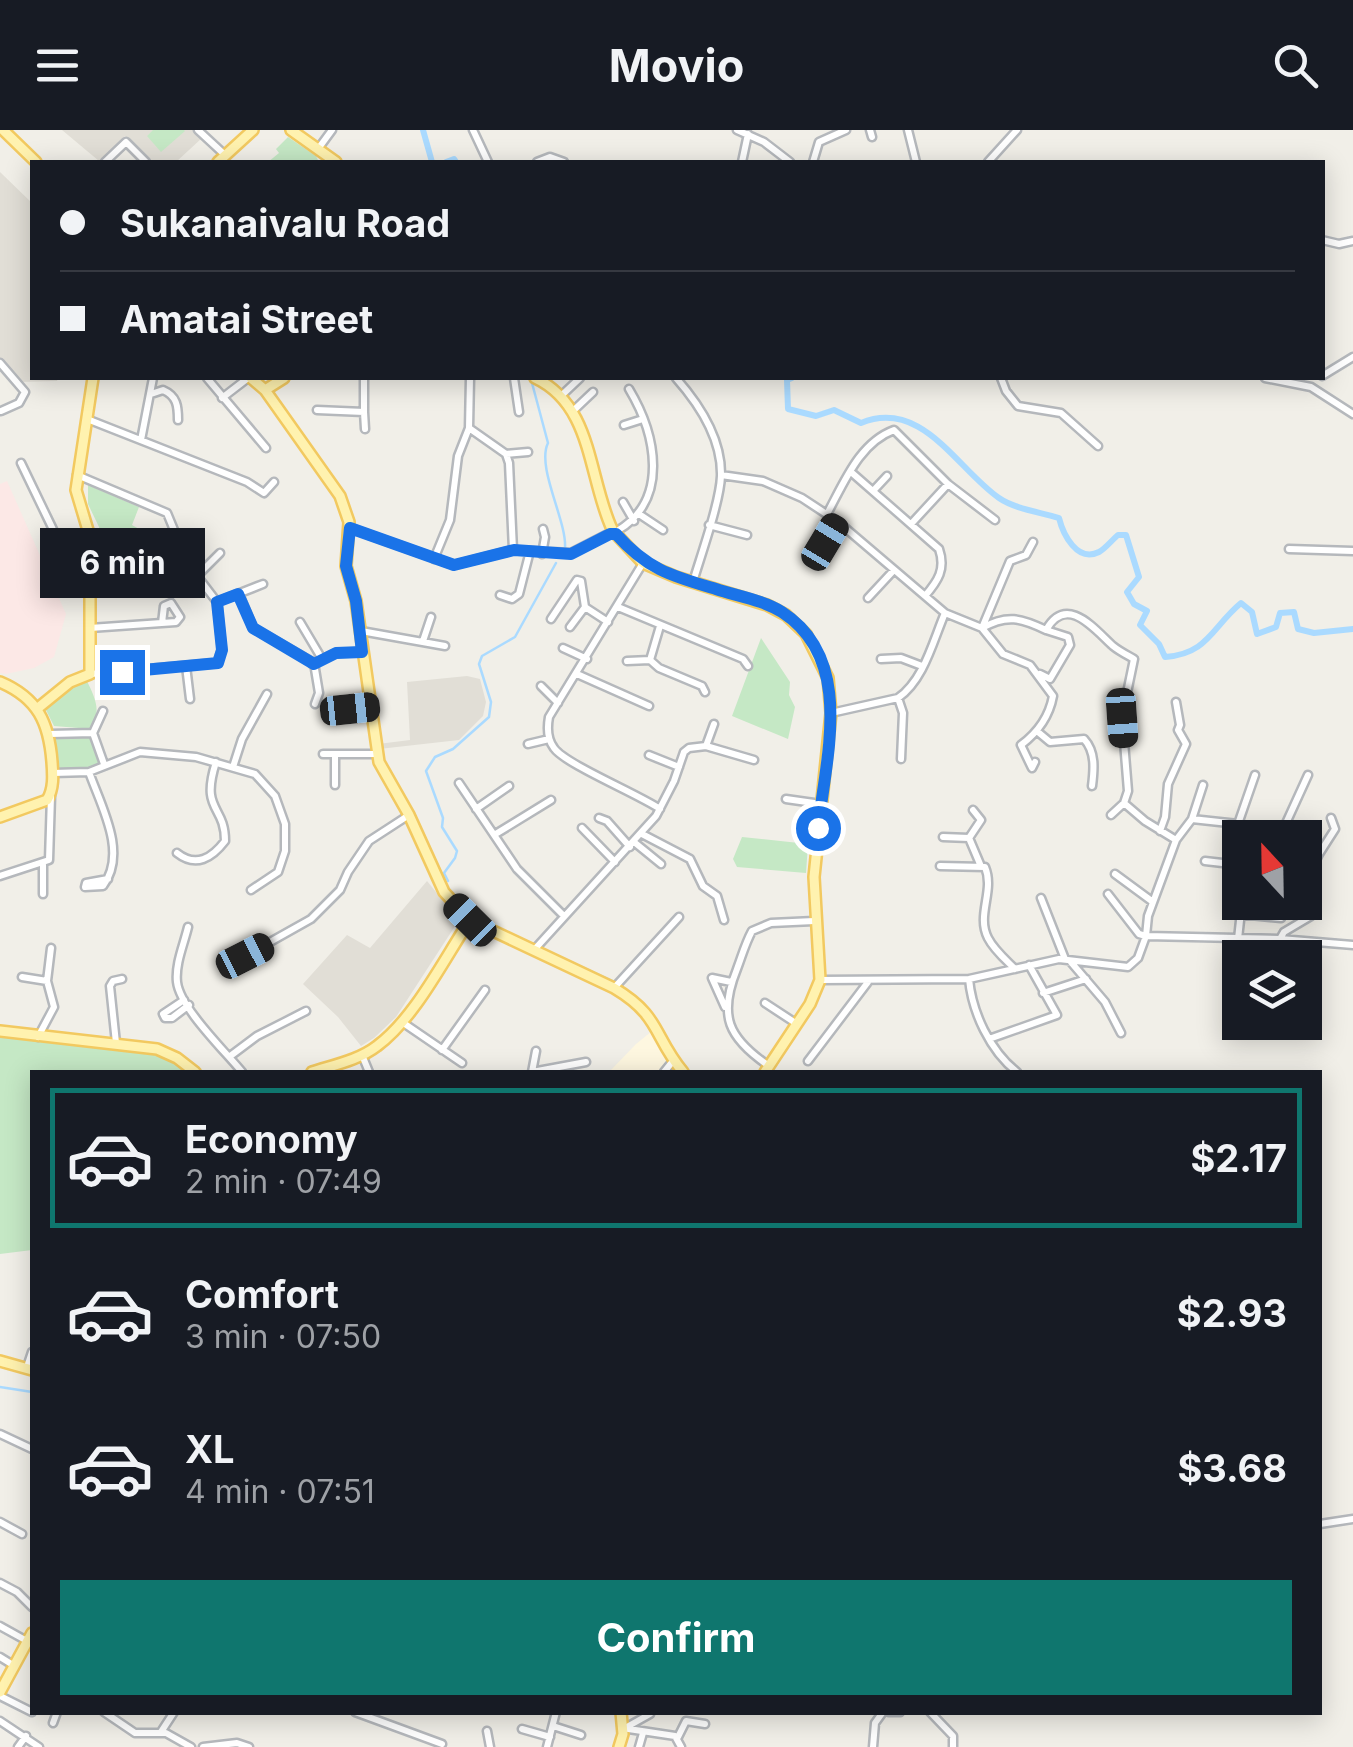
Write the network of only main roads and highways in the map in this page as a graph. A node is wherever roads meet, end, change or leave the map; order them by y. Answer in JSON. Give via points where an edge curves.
{"nodes":[{"id":1,"x":3,"y":130,"type":"edge"},
{"id":2,"x":253,"y":130,"type":"edge"},
{"id":3,"x":291,"y":130,"type":"edge"},
{"id":4,"x":222,"y":159,"type":"edge"},
{"id":5,"x":34,"y":160,"type":"edge"},
{"id":6,"x":333,"y":160,"type":"edge"},
{"id":7,"x":93,"y":380,"type":"edge"},
{"id":8,"x":252,"y":380,"type":"edge"},
{"id":9,"x":281,"y":380,"type":"edge"},
{"id":10,"x":538,"y":380,"type":"edge"},
{"id":11,"x":265,"y":390,"type":"junction"},
{"id":12,"x":0,"y":682,"type":"edge"},
{"id":13,"x":38,"y":708,"type":"junction"},
{"id":14,"x":0,"y":816,"type":"edge"},
{"id":15,"x":470,"y":920,"type":"junction"},
{"id":16,"x":0,"y":1031,"type":"edge"},
{"id":17,"x":193,"y":1070,"type":"edge"},
{"id":18,"x":318,"y":1070,"type":"edge"},
{"id":19,"x":681,"y":1070,"type":"edge"},
{"id":20,"x":767,"y":1070,"type":"edge"},
{"id":21,"x":0,"y":1361,"type":"edge"},
{"id":22,"x":30,"y":1368,"type":"edge"},
{"id":23,"x":30,"y":1637,"type":"edge"},
{"id":24,"x":0,"y":1694,"type":"edge"},
{"id":25,"x":621,"y":1715,"type":"edge"},
{"id":26,"x":619,"y":1747,"type":"edge"}],
"edges":[{"from":1,"to":5,"type":"main road"},
{"from":2,"to":4,"type":"main road"},
{"from":3,"to":6,"type":"main road"},
{"from":7,"to":13,"type":"main road","via":[[76,490],[90,552],[90,674]]},
{"from":8,"to":11,"type":"main road"},
{"from":9,"to":11,"type":"main road"},
{"from":10,"to":20,"type":"main road","via":[[574,410],[614,532],[644,562],[768,606],[796,624],[825,670],[832,713],[814,920],[820,980]]},
{"from":11,"to":15,"type":"main road","via":[[340,496],[350,528],[346,566],[377,754],[444,892]]},
{"from":12,"to":13,"type":"main road"},
{"from":13,"to":14,"type":"main road","via":[[50,734],[51,794],[41,805]]},
{"from":15,"to":18,"type":"main road","via":[[402,1022],[379,1045]]},
{"from":15,"to":19,"type":"main road","via":[[614,988],[648,1013]]},
{"from":16,"to":17,"type":"main road","via":[[157,1049]]},
{"from":21,"to":22,"type":"main road"},
{"from":23,"to":24,"type":"main road"},
{"from":25,"to":26,"type":"main road"}]}
